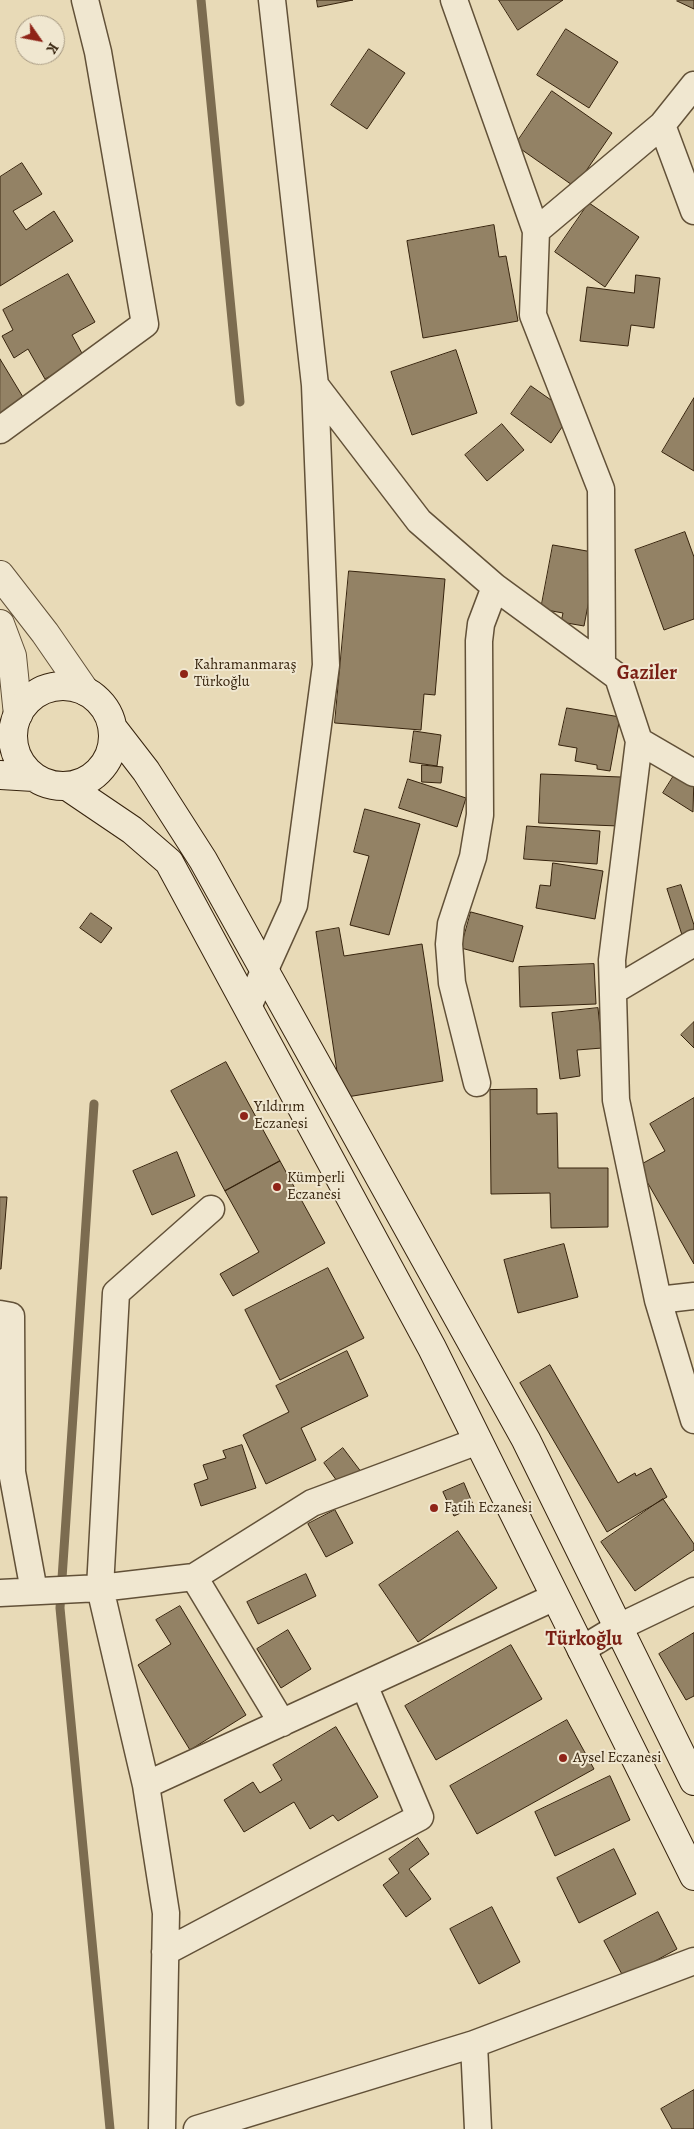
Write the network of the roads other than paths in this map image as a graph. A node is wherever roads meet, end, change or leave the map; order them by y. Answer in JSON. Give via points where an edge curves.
{"nodes":[{"id":1,"x":86,"y":0,"type":"edge"},
{"id":2,"x":272,"y":0,"type":"edge"},
{"id":3,"x":454,"y":0,"type":"edge"},
{"id":4,"x":694,"y":85,"type":"edge"},
{"id":5,"x":662,"y":125,"type":"junction"},
{"id":6,"x":694,"y":211,"type":"edge"},
{"id":7,"x":536,"y":230,"type":"junction"},
{"id":8,"x":315,"y":385,"type":"junction"},
{"id":9,"x":0,"y":430,"type":"edge"},
{"id":10,"x":0,"y":575,"type":"edge"},
{"id":11,"x":495,"y":587,"type":"junction"},
{"id":12,"x":0,"y":624,"type":"edge"},
{"id":13,"x":602,"y":664,"type":"junction"},
{"id":14,"x":85,"y":691,"type":"junction"},
{"id":15,"x":9,"y":719,"type":"edge"},
{"id":16,"x":112,"y":727,"type":"junction"},
{"id":17,"x":639,"y":741,"type":"junction"},
{"id":18,"x":694,"y":773,"type":"edge"},
{"id":19,"x":0,"y":775,"type":"edge"},
{"id":20,"x":34,"y":777,"type":"junction"},
{"id":21,"x":67,"y":786,"type":"junction"},
{"id":22,"x":694,"y":943,"type":"edge"},
{"id":23,"x":264,"y":971,"type":"junction"},
{"id":24,"x":613,"y":991,"type":"junction"},
{"id":25,"x":248,"y":1007,"type":"junction"},
{"id":26,"x":477,"y":1083,"type":"dead end"},
{"id":27,"x":211,"y":1209,"type":"dead end"},
{"id":28,"x":694,"y":1296,"type":"edge"},
{"id":29,"x":658,"y":1300,"type":"junction"},
{"id":30,"x":0,"y":1314,"type":"edge"},
{"id":31,"x":694,"y":1420,"type":"edge"},
{"id":32,"x":478,"y":1441,"type":"junction"},
{"id":33,"x":194,"y":1577,"type":"junction"},
{"id":34,"x":91,"y":1588,"type":"junction"},
{"id":35,"x":37,"y":1591,"type":"junction"},
{"id":36,"x":694,"y":1591,"type":"edge"},
{"id":37,"x":0,"y":1593,"type":"edge"},
{"id":38,"x":555,"y":1597,"type":"junction"},
{"id":39,"x":619,"y":1627,"type":"junction"},
{"id":40,"x":582,"y":1650,"type":"junction"},
{"id":41,"x":364,"y":1685,"type":"junction"},
{"id":42,"x":282,"y":1723,"type":"junction"},
{"id":43,"x":694,"y":1781,"type":"edge"},
{"id":44,"x":146,"y":1785,"type":"junction"},
{"id":45,"x":694,"y":1876,"type":"edge"},
{"id":46,"x":165,"y":1952,"type":"junction"},
{"id":47,"x":694,"y":1962,"type":"edge"},
{"id":48,"x":474,"y":2044,"type":"junction"},
{"id":49,"x":162,"y":2129,"type":"edge"},
{"id":50,"x":197,"y":2129,"type":"edge"},
{"id":51,"x":478,"y":2129,"type":"edge"}],
"edges":[{"from":1,"to":9,"type":"street","via":[[145,324]]},
{"from":2,"to":8,"type":"street"},
{"from":3,"to":7,"type":"street"},
{"from":4,"to":5,"type":"street"},
{"from":5,"to":6,"type":"street"},
{"from":5,"to":7,"type":"street"},
{"from":7,"to":13,"type":"street","via":[[533,314],[601,489]]},
{"from":8,"to":11,"type":"street","via":[[419,521]]},
{"from":8,"to":23,"type":"street","via":[[326,665],[294,905]]},
{"from":10,"to":14,"type":"main road"},
{"from":11,"to":13,"type":"street"},
{"from":11,"to":26,"type":"street","via":[[481,624],[479,641],[480,815],[473,857],[451,924],[448,944],[452,984]]},
{"from":12,"to":15,"type":"main road","via":[[12,656]]},
{"from":13,"to":17,"type":"street","via":[[618,677]]},
{"from":14,"to":15,"type":"main road","via":[[70,686],[46,689]]},
{"from":14,"to":16,"type":"main road","via":[[107,712]]},
{"from":15,"to":20,"type":"main road","via":[[15,749],[22,765]]},
{"from":16,"to":21,"type":"main road","via":[[113,743],[98,772],[84,782]]},
{"from":16,"to":23,"type":"main road","via":[[146,771],[203,860]]},
{"from":17,"to":18,"type":"street"},
{"from":17,"to":24,"type":"street","via":[[612,960]]},
{"from":19,"to":20,"type":"main road"},
{"from":20,"to":21,"type":"main road","via":[[50,784]]},
{"from":21,"to":25,"type":"main road","via":[[132,830],[169,862]]},
{"from":22,"to":24,"type":"street"},
{"from":23,"to":25,"type":"street"},
{"from":23,"to":39,"type":"main road","via":[[526,1440]]},
{"from":24,"to":29,"type":"street","via":[[616,1100]]},
{"from":25,"to":32,"type":"main road","via":[[432,1348]]},
{"from":27,"to":34,"type":"street","via":[[116,1293]]},
{"from":28,"to":29,"type":"street"},
{"from":29,"to":31,"type":"street"},
{"from":30,"to":35,"type":"street","via":[[10,1316],[12,1472]]},
{"from":32,"to":33,"type":"street","via":[[312,1503]]},
{"from":32,"to":38,"type":"main road"},
{"from":33,"to":34,"type":"street"},
{"from":33,"to":42,"type":"street"},
{"from":34,"to":35,"type":"street"},
{"from":34,"to":44,"type":"street"},
{"from":35,"to":37,"type":"street"},
{"from":36,"to":39,"type":"street"},
{"from":38,"to":40,"type":"main road"},
{"from":38,"to":41,"type":"street"},
{"from":39,"to":40,"type":"street"},
{"from":39,"to":43,"type":"main road"},
{"from":40,"to":45,"type":"main road"},
{"from":41,"to":42,"type":"street"},
{"from":41,"to":46,"type":"street","via":[[420,1817]]},
{"from":42,"to":44,"type":"street"},
{"from":44,"to":46,"type":"street","via":[[166,1913]]},
{"from":46,"to":49,"type":"street"},
{"from":47,"to":48,"type":"street"},
{"from":48,"to":50,"type":"street"},
{"from":48,"to":51,"type":"street"}]}
